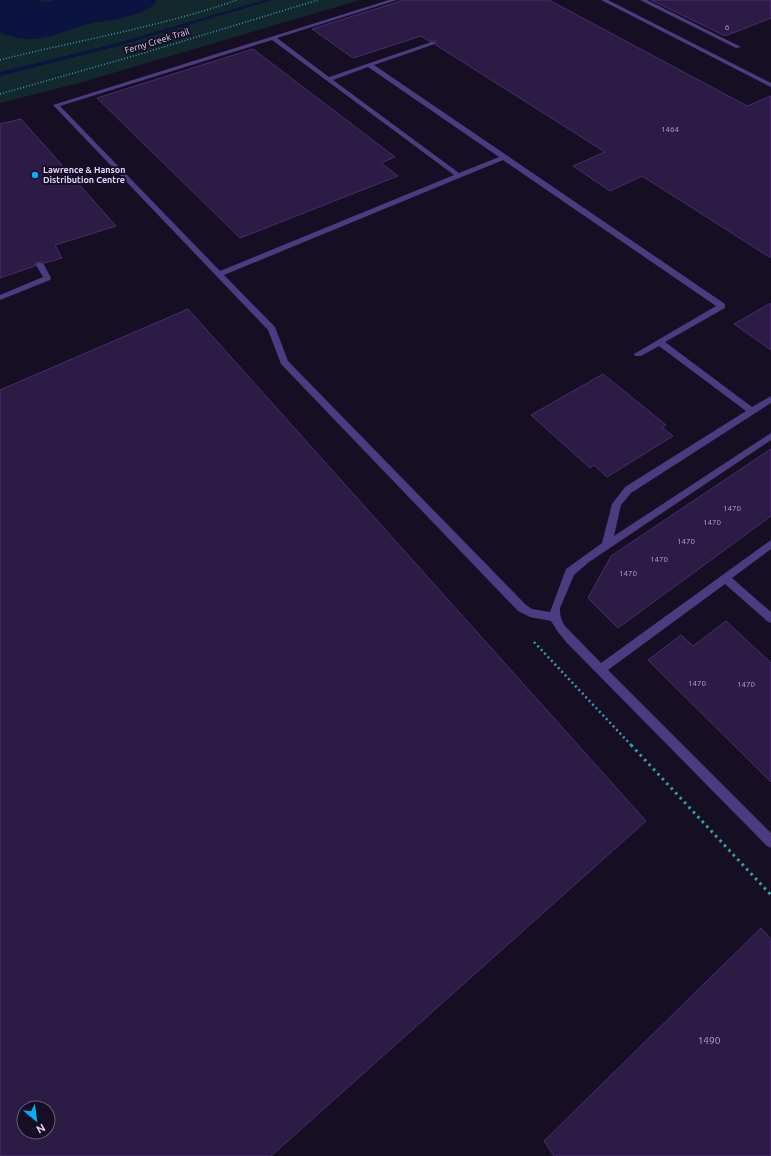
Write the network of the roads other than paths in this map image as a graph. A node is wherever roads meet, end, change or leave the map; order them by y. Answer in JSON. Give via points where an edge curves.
{"nodes":[{"id":1,"x":394,"y":0,"type":"edge"},
{"id":2,"x":604,"y":0,"type":"edge"},
{"id":3,"x":643,"y":0,"type":"edge"},
{"id":4,"x":273,"y":38,"type":"junction"},
{"id":5,"x":433,"y":43,"type":"dead end"},
{"id":6,"x":738,"y":47,"type":"dead end"},
{"id":7,"x":369,"y":65,"type":"junction"},
{"id":8,"x":329,"y":79,"type":"junction"},
{"id":9,"x":771,"y":85,"type":"edge"},
{"id":10,"x":504,"y":157,"type":"junction"},
{"id":11,"x":459,"y":176,"type":"junction"},
{"id":12,"x":40,"y":265,"type":"dead end"},
{"id":13,"x":219,"y":274,"type":"junction"},
{"id":14,"x":0,"y":298,"type":"edge"},
{"id":15,"x":659,"y":342,"type":"junction"},
{"id":16,"x":638,"y":354,"type":"dead end"},
{"id":17,"x":771,"y":399,"type":"edge"},
{"id":18,"x":752,"y":411,"type":"junction"},
{"id":19,"x":771,"y":436,"type":"edge"},
{"id":20,"x":771,"y":544,"type":"edge"},
{"id":21,"x":606,"y":546,"type":"junction"},
{"id":22,"x":725,"y":578,"type":"junction"},
{"id":23,"x":555,"y":617,"type":"junction"},
{"id":24,"x":771,"y":618,"type":"edge"},
{"id":25,"x":601,"y":669,"type":"junction"},
{"id":26,"x":771,"y":842,"type":"edge"}],
"edges":[{"from":1,"to":4,"type":"lane"},
{"from":2,"to":9,"type":"lane"},
{"from":3,"to":6,"type":"lane"},
{"from":4,"to":8,"type":"lane"},
{"from":4,"to":13,"type":"lane","via":[[56,105]]},
{"from":5,"to":7,"type":"lane"},
{"from":7,"to":8,"type":"lane"},
{"from":7,"to":10,"type":"lane"},
{"from":8,"to":11,"type":"lane"},
{"from":10,"to":11,"type":"lane"},
{"from":10,"to":15,"type":"lane","via":[[722,306]]},
{"from":11,"to":13,"type":"lane"},
{"from":12,"to":14,"type":"lane","via":[[47,278]]},
{"from":13,"to":23,"type":"lane","via":[[272,330],[284,362],[522,608]]},
{"from":15,"to":16,"type":"lane"},
{"from":15,"to":18,"type":"lane"},
{"from":17,"to":18,"type":"lane"},
{"from":18,"to":21,"type":"lane","via":[[628,490],[617,504]]},
{"from":19,"to":21,"type":"lane"},
{"from":20,"to":22,"type":"lane"},
{"from":21,"to":23,"type":"lane","via":[[570,572],[555,608]]},
{"from":22,"to":24,"type":"lane"},
{"from":22,"to":25,"type":"lane"},
{"from":23,"to":25,"type":"lane","via":[[563,631]]},
{"from":25,"to":26,"type":"lane"}]}
